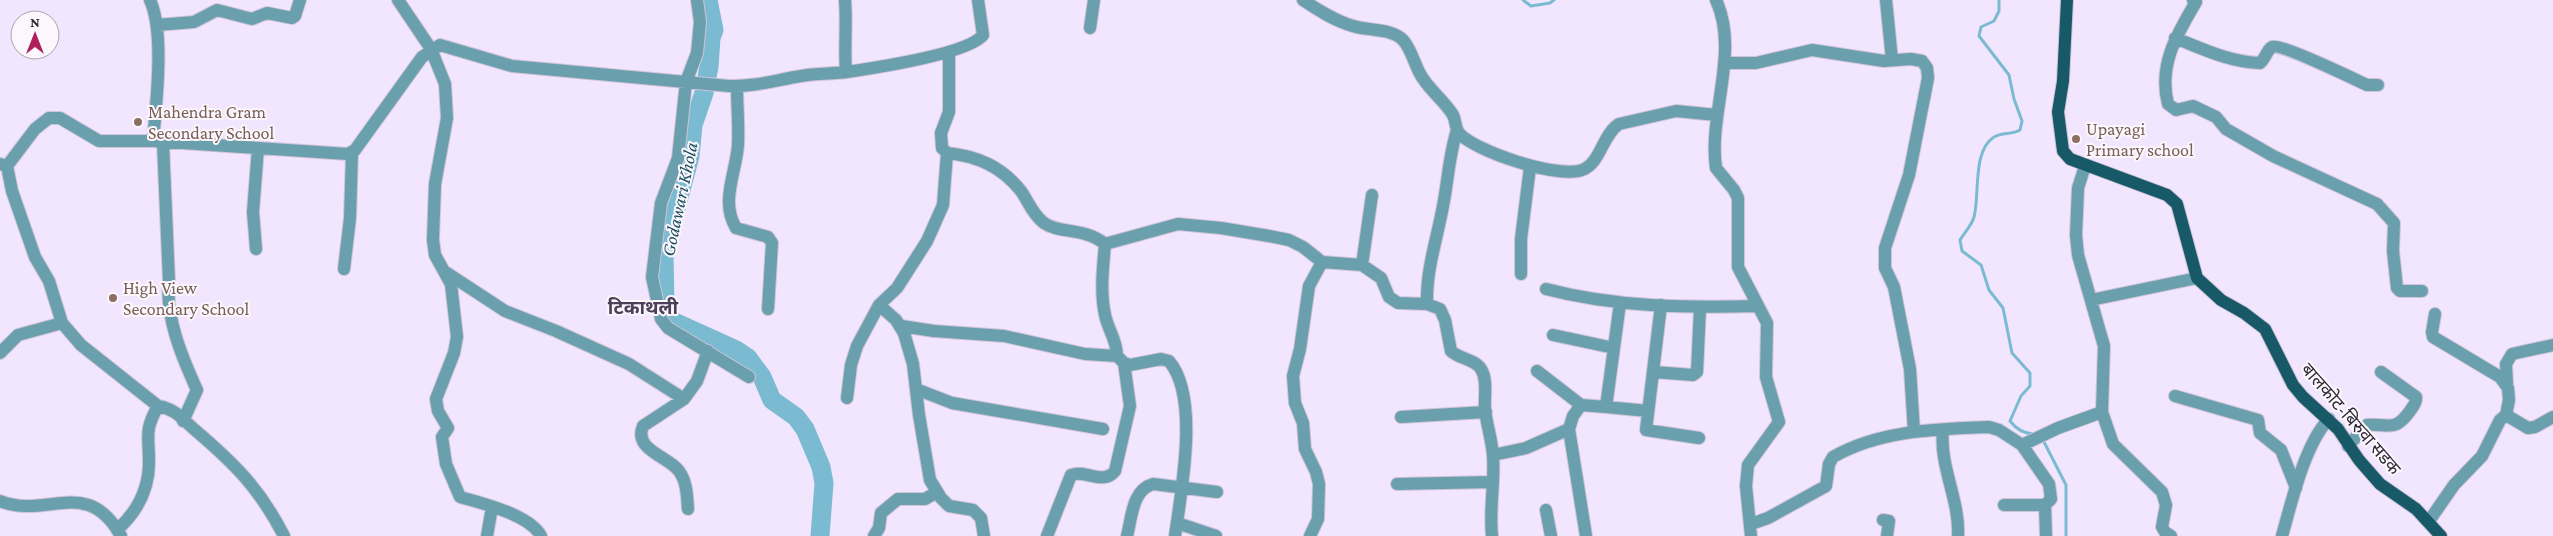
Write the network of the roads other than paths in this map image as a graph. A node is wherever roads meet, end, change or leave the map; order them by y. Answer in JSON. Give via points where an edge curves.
{"nodes":[{"id":1,"x":150,"y":0,"type":"edge"},
{"id":2,"x":300,"y":0,"type":"edge"},
{"id":3,"x":398,"y":0,"type":"edge"},
{"id":4,"x":697,"y":0,"type":"edge"},
{"id":5,"x":845,"y":0,"type":"edge"},
{"id":6,"x":978,"y":0,"type":"edge"},
{"id":7,"x":1094,"y":0,"type":"edge"},
{"id":8,"x":1302,"y":0,"type":"edge"},
{"id":9,"x":1716,"y":0,"type":"edge"},
{"id":10,"x":1886,"y":0,"type":"edge"},
{"id":11,"x":2068,"y":0,"type":"edge"},
{"id":12,"x":2195,"y":1,"type":"edge"},
{"id":13,"x":157,"y":25,"type":"junction"},
{"id":14,"x":1090,"y":28,"type":"dead end"},
{"id":15,"x":2175,"y":38,"type":"junction"},
{"id":16,"x":431,"y":49,"type":"junction"},
{"id":17,"x":949,"y":52,"type":"junction"},
{"id":18,"x":1892,"y":60,"type":"junction"},
{"id":19,"x":1724,"y":64,"type":"junction"},
{"id":20,"x":846,"y":72,"type":"junction"},
{"id":21,"x":690,"y":82,"type":"junction"},
{"id":22,"x":2378,"y":85,"type":"dead end"},
{"id":23,"x":733,"y":86,"type":"junction"},
{"id":24,"x":1717,"y":115,"type":"junction"},
{"id":25,"x":1457,"y":130,"type":"junction"},
{"id":26,"x":164,"y":143,"type":"junction"},
{"id":27,"x":258,"y":148,"type":"junction"},
{"id":28,"x":352,"y":153,"type":"junction"},
{"id":29,"x":947,"y":153,"type":"junction"},
{"id":30,"x":3,"y":165,"type":"edge"},
{"id":31,"x":2085,"y":166,"type":"junction"},
{"id":32,"x":1530,"y":167,"type":"junction"},
{"id":33,"x":1372,"y":195,"type":"dead end"},
{"id":34,"x":1105,"y":244,"type":"junction"},
{"id":35,"x":256,"y":249,"type":"dead end"},
{"id":36,"x":1322,"y":262,"type":"junction"},
{"id":37,"x":1362,"y":265,"type":"junction"},
{"id":38,"x":344,"y":269,"type":"dead end"},
{"id":39,"x":446,"y":273,"type":"junction"},
{"id":40,"x":1521,"y":274,"type":"dead end"},
{"id":41,"x":2198,"y":278,"type":"junction"},
{"id":42,"x":1546,"y":290,"type":"dead end"},
{"id":43,"x":2422,"y":291,"type":"dead end"},
{"id":44,"x":2091,"y":300,"type":"junction"},
{"id":45,"x":1620,"y":303,"type":"junction"},
{"id":46,"x":1426,"y":304,"type":"junction"},
{"id":47,"x":878,"y":305,"type":"junction"},
{"id":48,"x":1661,"y":305,"type":"junction"},
{"id":49,"x":1758,"y":306,"type":"junction"},
{"id":50,"x":1700,"y":308,"type":"junction"},
{"id":51,"x":768,"y":309,"type":"dead end"},
{"id":52,"x":2435,"y":314,"type":"dead end"},
{"id":53,"x":62,"y":323,"type":"junction"},
{"id":54,"x":901,"y":326,"type":"junction"},
{"id":55,"x":1553,"y":335,"type":"dead end"},
{"id":56,"x":2553,"y":345,"type":"edge"},
{"id":57,"x":1614,"y":348,"type":"junction"},
{"id":58,"x":708,"y":351,"type":"junction"},
{"id":59,"x":0,"y":353,"type":"edge"},
{"id":60,"x":1120,"y":360,"type":"junction"},
{"id":61,"x":1537,"y":371,"type":"dead end"},
{"id":62,"x":1654,"y":372,"type":"junction"},
{"id":63,"x":2381,"y":372,"type":"dead end"},
{"id":64,"x":749,"y":377,"type":"dead end"},
{"id":65,"x":2507,"y":384,"type":"junction"},
{"id":66,"x":916,"y":389,"type":"junction"},
{"id":67,"x":2175,"y":396,"type":"dead end"},
{"id":68,"x":684,"y":398,"type":"junction"},
{"id":69,"x":847,"y":398,"type":"dead end"},
{"id":70,"x":1581,"y":405,"type":"junction"},
{"id":71,"x":158,"y":406,"type":"junction"},
{"id":72,"x":1606,"y":407,"type":"junction"},
{"id":73,"x":1648,"y":411,"type":"junction"},
{"id":74,"x":1486,"y":412,"type":"junction"},
{"id":75,"x":2102,"y":412,"type":"junction"},
{"id":76,"x":2506,"y":415,"type":"junction"},
{"id":77,"x":1401,"y":416,"type":"dead end"},
{"id":78,"x":2553,"y":417,"type":"edge"},
{"id":79,"x":184,"y":420,"type":"junction"},
{"id":80,"x":2329,"y":420,"type":"junction"},
{"id":81,"x":1103,"y":429,"type":"dead end"},
{"id":82,"x":1570,"y":429,"type":"junction"},
{"id":83,"x":1943,"y":430,"type":"junction"},
{"id":84,"x":1914,"y":432,"type":"junction"},
{"id":85,"x":1699,"y":438,"type":"dead end"},
{"id":86,"x":2022,"y":445,"type":"junction"},
{"id":87,"x":2348,"y":446,"type":"junction"},
{"id":88,"x":1493,"y":455,"type":"junction"},
{"id":89,"x":1493,"y":482,"type":"junction"},
{"id":90,"x":1397,"y":484,"type":"dead end"},
{"id":91,"x":1183,"y":487,"type":"junction"},
{"id":92,"x":2296,"y":488,"type":"junction"},
{"id":93,"x":937,"y":492,"type":"junction"},
{"id":94,"x":1218,"y":492,"type":"dead end"},
{"id":95,"x":0,"y":501,"type":"edge"},
{"id":96,"x":2045,"y":504,"type":"junction"},
{"id":97,"x":2004,"y":505,"type":"dead end"},
{"id":98,"x":492,"y":507,"type":"junction"},
{"id":99,"x":688,"y":509,"type":"dead end"},
{"id":100,"x":1546,"y":510,"type":"dead end"},
{"id":101,"x":1883,"y":520,"type":"dead end"},
{"id":102,"x":1177,"y":522,"type":"junction"},
{"id":103,"x":2429,"y":522,"type":"junction"},
{"id":104,"x":1751,"y":530,"type":"edge"},
{"id":105,"x":119,"y":533,"type":"edge"},
{"id":106,"x":284,"y":536,"type":"edge"},
{"id":107,"x":487,"y":536,"type":"edge"},
{"id":108,"x":541,"y":536,"type":"edge"},
{"id":109,"x":874,"y":536,"type":"edge"},
{"id":110,"x":984,"y":536,"type":"edge"},
{"id":111,"x":1047,"y":536,"type":"edge"},
{"id":112,"x":1127,"y":536,"type":"edge"},
{"id":113,"x":1175,"y":536,"type":"edge"},
{"id":114,"x":1216,"y":536,"type":"edge"},
{"id":115,"x":1310,"y":536,"type":"edge"},
{"id":116,"x":1492,"y":536,"type":"edge"},
{"id":117,"x":1550,"y":536,"type":"edge"},
{"id":118,"x":1586,"y":536,"type":"edge"},
{"id":119,"x":1887,"y":536,"type":"edge"},
{"id":120,"x":1958,"y":536,"type":"edge"},
{"id":121,"x":2046,"y":536,"type":"edge"},
{"id":122,"x":2171,"y":536,"type":"edge"},
{"id":123,"x":2282,"y":536,"type":"edge"},
{"id":124,"x":2441,"y":536,"type":"edge"}],
"edges":[{"from":1,"to":13,"type":"street"},
{"from":2,"to":13,"type":"street","via":[[292,18],[267,13],[252,19],[217,10],[194,22]]},
{"from":3,"to":16,"type":"street"},
{"from":4,"to":21,"type":"street","via":[[700,22]]},
{"from":5,"to":20,"type":"street"},
{"from":6,"to":17,"type":"street","via":[[983,35],[979,40]]},
{"from":7,"to":14,"type":"street"},
{"from":8,"to":25,"type":"street","via":[[1339,21],[1402,39],[1423,79],[1452,114]]},
{"from":9,"to":19,"type":"street","via":[[1723,25]]},
{"from":10,"to":18,"type":"street"},
{"from":11,"to":31,"type":"main road","via":[[2058,127],[2063,151],[2070,159]]},
{"from":12,"to":15,"type":"street"},
{"from":13,"to":26,"type":"street","via":[[157,95]]},
{"from":15,"to":22,"type":"street","via":[[2225,58],[2260,63],[2274,46],[2367,85]]},
{"from":15,"to":43,"type":"street","via":[[2166,67],[2167,98],[2171,108],[2198,108],[2272,156],[2377,204],[2394,224],[2397,288],[2400,291]]},
{"from":16,"to":21,"type":"street","via":[[440,45],[512,66]]},
{"from":16,"to":28,"type":"street"},
{"from":16,"to":39,"type":"street","via":[[444,84],[447,118],[433,215],[435,255]]},
{"from":17,"to":20,"type":"street"},
{"from":17,"to":29,"type":"street","via":[[949,112],[941,133],[942,148]]},
{"from":18,"to":19,"type":"street","via":[[1812,50],[1756,63]]},
{"from":18,"to":84,"type":"street","via":[[1922,61],[1928,78],[1909,175],[1884,258],[1902,322],[1912,383]]},
{"from":19,"to":24,"type":"street"},
{"from":20,"to":23,"type":"street"},
{"from":21,"to":23,"type":"street"},
{"from":21,"to":58,"type":"street","via":[[678,158],[661,203],[652,277],[661,319],[668,328]]},
{"from":23,"to":51,"type":"street","via":[[738,146],[728,204],[730,218],[736,228],[768,237],[772,243]]},
{"from":24,"to":32,"type":"street","via":[[1676,111],[1619,124],[1612,129],[1595,159],[1582,170],[1555,171]]},
{"from":24,"to":49,"type":"street","via":[[1716,168],[1738,198],[1738,267]]},
{"from":25,"to":32,"type":"street","via":[[1465,140]]},
{"from":25,"to":46,"type":"street","via":[[1428,269]]},
{"from":26,"to":27,"type":"street"},
{"from":26,"to":30,"type":"street","via":[[99,141],[60,118],[49,118],[41,122]]},
{"from":26,"to":79,"type":"street","via":[[167,299],[171,320],[197,390]]},
{"from":27,"to":28,"type":"street"},
{"from":27,"to":35,"type":"street","via":[[253,212]]},
{"from":28,"to":38,"type":"street"},
{"from":29,"to":34,"type":"street","via":[[970,155],[987,162],[1020,191],[1044,223],[1097,237]]},
{"from":29,"to":47,"type":"street","via":[[944,205],[934,228],[897,288]]},
{"from":30,"to":53,"type":"street","via":[[35,257],[49,281]]},
{"from":31,"to":41,"type":"main road","via":[[2167,195],[2177,204]]},
{"from":31,"to":44,"type":"street","via":[[2078,188],[2076,235],[2078,255]]},
{"from":32,"to":40,"type":"street","via":[[1522,230]]},
{"from":33,"to":37,"type":"street"},
{"from":34,"to":36,"type":"street","via":[[1149,234],[1170,225],[1192,225],[1289,240]]},
{"from":34,"to":60,"type":"street","via":[[1102,273],[1105,316]]},
{"from":36,"to":37,"type":"street"},
{"from":36,"to":115,"type":"street","via":[[1309,286],[1293,376],[1294,403],[1303,423],[1306,449],[1319,484],[1318,518]]},
{"from":37,"to":46,"type":"street","via":[[1381,278],[1389,297],[1398,303]]},
{"from":39,"to":68,"type":"street","via":[[511,314],[629,364]]},
{"from":39,"to":98,"type":"street","via":[[451,284],[457,337],[436,399],[438,411],[448,428],[442,445],[460,497]]},
{"from":41,"to":44,"type":"street"},
{"from":41,"to":80,"type":"main road","name":"बालकोट-बिरुवा सडक","via":[[2221,300],[2265,329],[2293,385]]},
{"from":42,"to":45,"type":"street"},
{"from":44,"to":75,"type":"street","via":[[2104,346]]},
{"from":45,"to":48,"type":"street"},
{"from":45,"to":57,"type":"street"},
{"from":46,"to":74,"type":"street","via":[[1442,312],[1451,351],[1481,369]]},
{"from":47,"to":54,"type":"street"},
{"from":47,"to":69,"type":"street","via":[[857,346]]},
{"from":48,"to":50,"type":"street"},
{"from":48,"to":62,"type":"street"},
{"from":49,"to":50,"type":"street"},
{"from":49,"to":104,"type":"street","via":[[1767,323],[1766,377],[1779,422],[1748,465],[1746,486]]},
{"from":50,"to":62,"type":"street","via":[[1697,372],[1693,375]]},
{"from":52,"to":65,"type":"street","via":[[2433,336]]},
{"from":53,"to":59,"type":"street","via":[[18,335]]},
{"from":53,"to":71,"type":"street","via":[[81,345]]},
{"from":54,"to":60,"type":"street","via":[[1004,336]]},
{"from":54,"to":66,"type":"street","via":[[913,364]]},
{"from":55,"to":57,"type":"street"},
{"from":56,"to":65,"type":"street","via":[[2512,354],[2506,364]]},
{"from":57,"to":72,"type":"street"},
{"from":58,"to":64,"type":"street"},
{"from":58,"to":68,"type":"street","via":[[697,381]]},
{"from":60,"to":91,"type":"street","via":[[1130,365],[1161,359],[1175,368],[1186,423]]},
{"from":60,"to":111,"type":"street","via":[[1130,406],[1115,471],[1106,478],[1071,475]]},
{"from":61,"to":70,"type":"street"},
{"from":62,"to":73,"type":"street"},
{"from":63,"to":87,"type":"street","via":[[2416,398],[2416,403],[2401,423],[2396,426],[2367,425]]},
{"from":65,"to":76,"type":"street","via":[[2509,400]]},
{"from":66,"to":81,"type":"street","via":[[952,403]]},
{"from":66,"to":93,"type":"street","via":[[926,463]]},
{"from":67,"to":92,"type":"street","via":[[2258,420],[2260,433],[2284,455]]},
{"from":68,"to":99,"type":"street","via":[[643,426],[640,432],[648,448],[679,471],[685,483]]},
{"from":70,"to":72,"type":"street"},
{"from":70,"to":82,"type":"street","via":[[1572,416]]},
{"from":71,"to":79,"type":"street","via":[[172,408]]},
{"from":71,"to":105,"type":"street","via":[[149,422],[146,437],[147,481],[138,506]]},
{"from":72,"to":73,"type":"street"},
{"from":73,"to":85,"type":"street","via":[[1646,430]]},
{"from":74,"to":77,"type":"street"},
{"from":74,"to":88,"type":"street"},
{"from":75,"to":86,"type":"street"},
{"from":75,"to":122,"type":"street","via":[[2113,444],[2162,492],[2166,505],[2162,527]]},
{"from":76,"to":78,"type":"street","via":[[2528,428]]},
{"from":76,"to":103,"type":"street","via":[[2500,420],[2482,456],[2454,486]]},
{"from":79,"to":106,"type":"street","via":[[245,475]]},
{"from":80,"to":87,"type":"main road","name":"बालकोट-बिरुवा सडक"},
{"from":80,"to":92,"type":"street","via":[[2315,440]]},
{"from":82,"to":88,"type":"street","via":[[1526,448]]},
{"from":82,"to":118,"type":"street"},
{"from":83,"to":84,"type":"street"},
{"from":83,"to":86,"type":"street","via":[[1989,427],[2000,430]]},
{"from":83,"to":120,"type":"street","via":[[1942,444],[1959,520]]},
{"from":84,"to":104,"type":"street","via":[[1886,436],[1833,457],[1826,486],[1759,522]]},
{"from":86,"to":96,"type":"street","via":[[2050,484],[2051,499]]},
{"from":87,"to":103,"type":"main road","name":"बालकोट-बिरुवा सडक","via":[[2380,484]]},
{"from":88,"to":89,"type":"street"},
{"from":89,"to":90,"type":"street"},
{"from":89,"to":116,"type":"street","via":[[1490,508]]},
{"from":91,"to":94,"type":"street"},
{"from":91,"to":102,"type":"street"},
{"from":91,"to":112,"type":"street","via":[[1146,486],[1136,500]]},
{"from":92,"to":123,"type":"street"},
{"from":93,"to":109,"type":"street","via":[[925,499],[898,500],[880,513],[879,528]]},
{"from":93,"to":110,"type":"street","via":[[949,506],[973,510],[981,518]]},
{"from":95,"to":105,"type":"street","via":[[23,506],[66,502],[85,504],[103,512]]},
{"from":96,"to":97,"type":"street"},
{"from":96,"to":121,"type":"street"},
{"from":98,"to":107,"type":"street"},
{"from":98,"to":108,"type":"street","via":[[522,519]]},
{"from":100,"to":117,"type":"street"},
{"from":101,"to":119,"type":"street","via":[[1889,521]]},
{"from":102,"to":113,"type":"street"},
{"from":102,"to":114,"type":"street"},
{"from":103,"to":124,"type":"main road","name":"बालकोट-बिरुवा सडक"}]}
